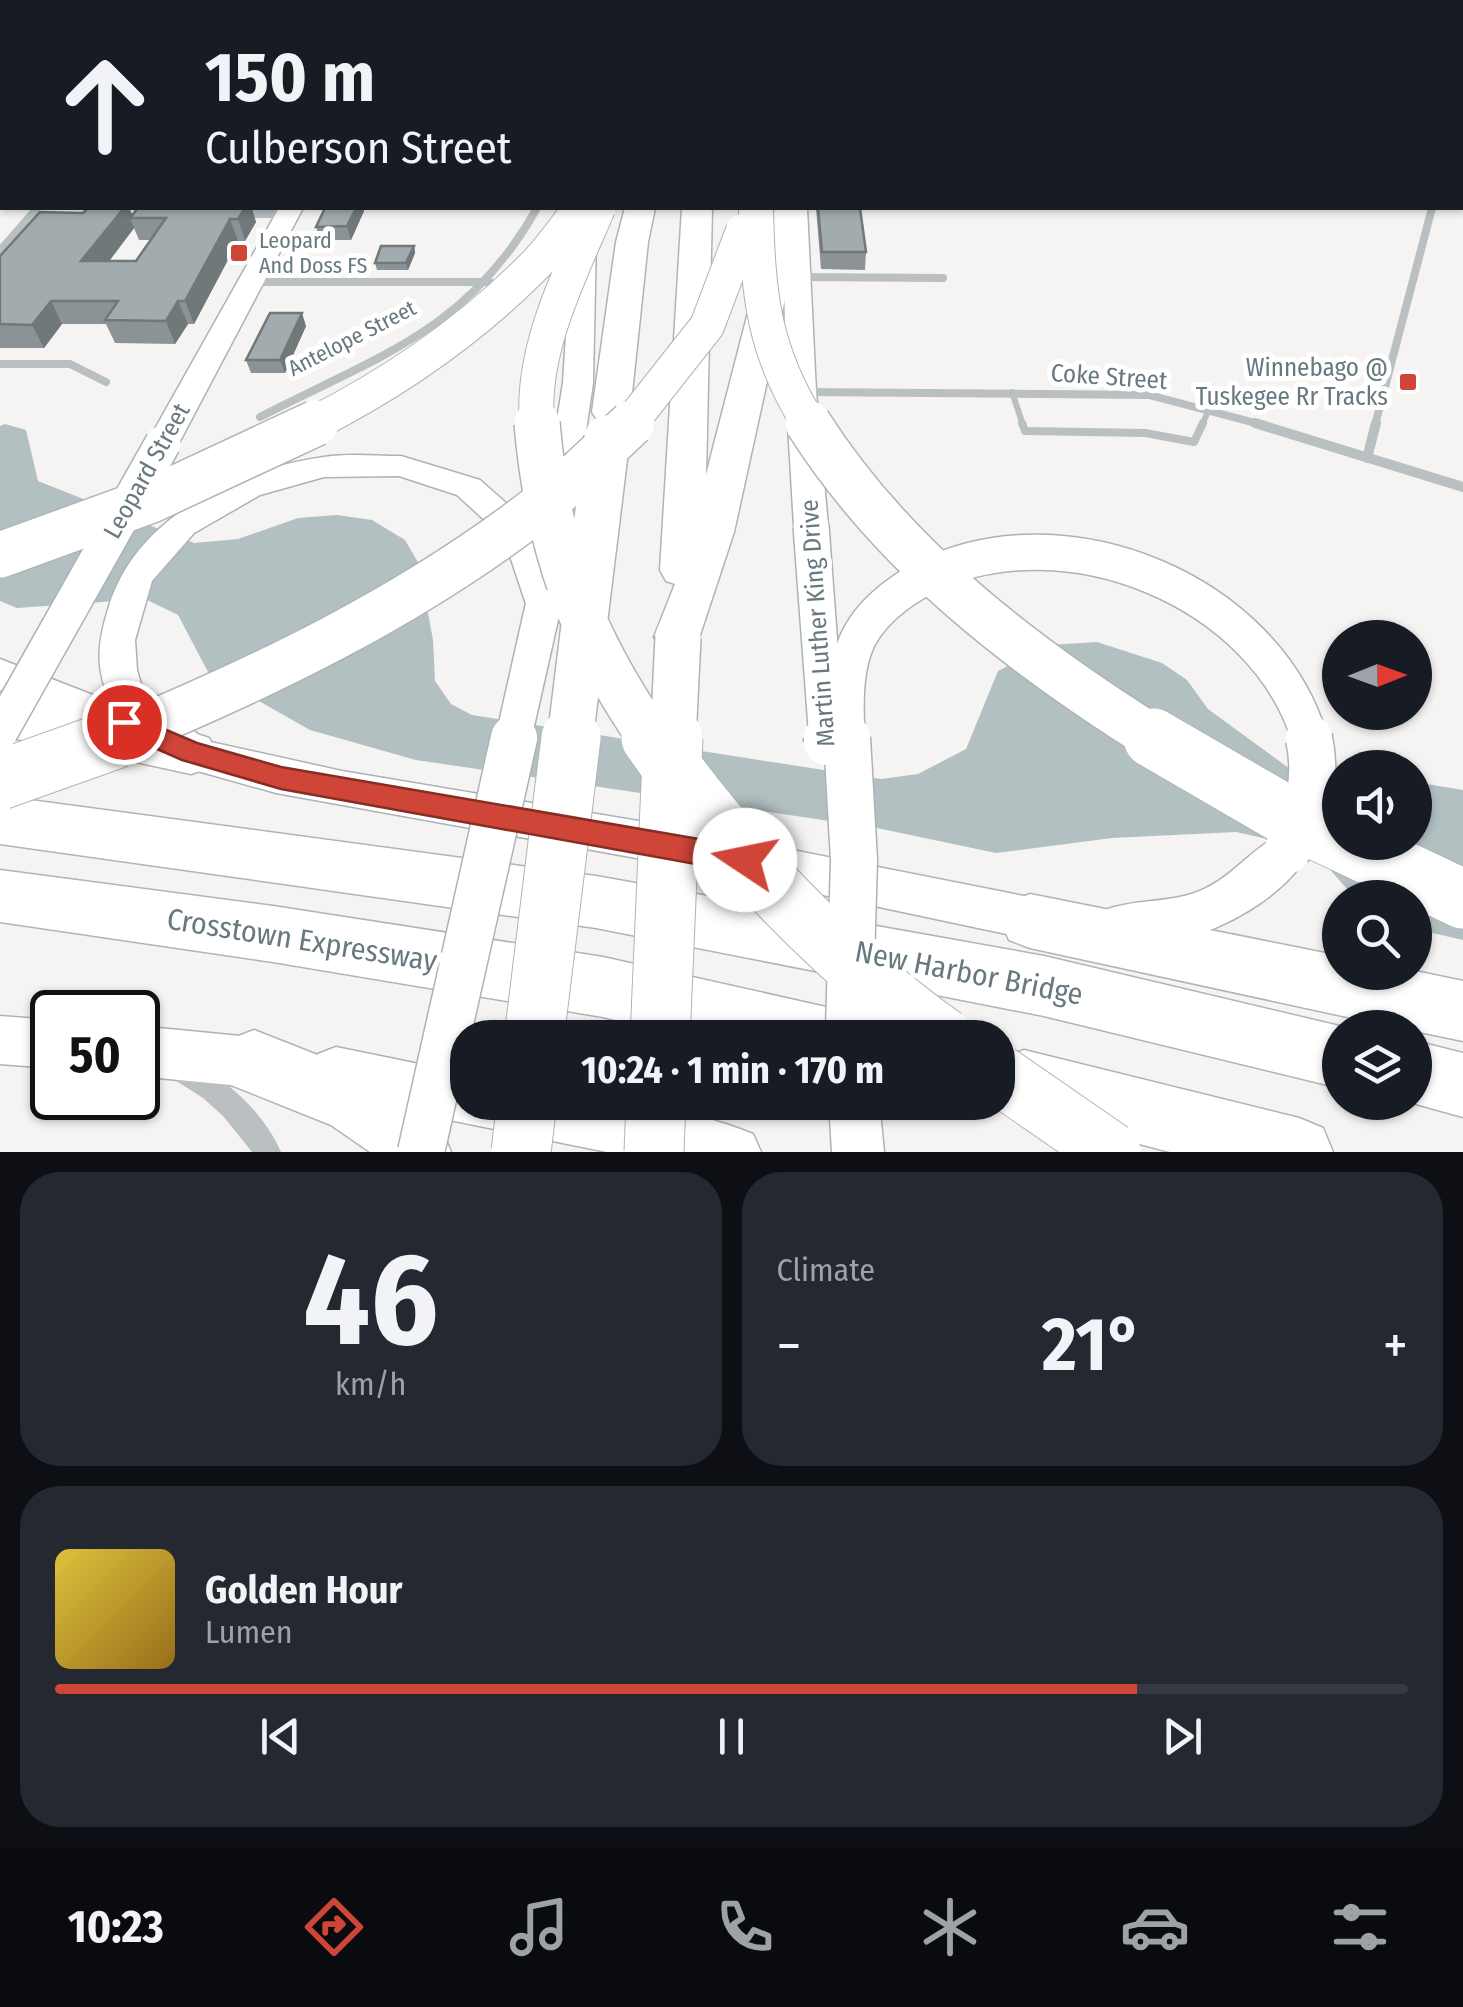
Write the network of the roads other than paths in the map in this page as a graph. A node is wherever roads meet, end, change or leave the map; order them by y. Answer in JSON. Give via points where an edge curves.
{"nodes":[{"id":1,"x":35,"y":210,"type":"edge"},
{"id":2,"x":536,"y":210,"type":"edge"},
{"id":3,"x":579,"y":210,"type":"edge"},
{"id":4,"x":581,"y":210,"type":"edge"},
{"id":5,"x":597,"y":210,"type":"edge"},
{"id":6,"x":640,"y":210,"type":"edge"},
{"id":7,"x":697,"y":210,"type":"edge"},
{"id":8,"x":746,"y":210,"type":"edge"},
{"id":9,"x":756,"y":210,"type":"edge"},
{"id":10,"x":791,"y":210,"type":"edge"},
{"id":11,"x":792,"y":210,"type":"edge"},
{"id":12,"x":1431,"y":210,"type":"edge"},
{"id":13,"x":290,"y":211,"type":"edge"},
{"id":14,"x":52,"y":214,"type":"edge"},
{"id":15,"x":229,"y":214,"type":"edge"},
{"id":16,"x":0,"y":250,"type":"edge"},
{"id":17,"x":796,"y":276,"type":"junction"},
{"id":18,"x":943,"y":278,"type":"dead end"},
{"id":19,"x":251,"y":282,"type":"junction"},
{"id":20,"x":490,"y":282,"type":"junction"},
{"id":21,"x":0,"y":364,"type":"edge"},
{"id":22,"x":106,"y":382,"type":"dead end"},
{"id":23,"x":800,"y":392,"type":"junction"},
{"id":24,"x":1012,"y":392,"type":"junction"},
{"id":25,"x":1209,"y":408,"type":"junction"},
{"id":26,"x":260,"y":417,"type":"dead end"},
{"id":27,"x":1367,"y":458,"type":"junction"},
{"id":28,"x":1463,"y":487,"type":"edge"},
{"id":29,"x":700,"y":532,"type":"junction"},
{"id":30,"x":0,"y":556,"type":"edge"},
{"id":31,"x":543,"y":607,"type":"junction"},
{"id":32,"x":0,"y":674,"type":"edge"},
{"id":33,"x":0,"y":718,"type":"edge"},
{"id":34,"x":0,"y":732,"type":"edge"},
{"id":35,"x":192,"y":753,"type":"junction"},
{"id":36,"x":0,"y":780,"type":"edge"},
{"id":37,"x":0,"y":820,"type":"edge"},
{"id":38,"x":0,"y":896,"type":"edge"},
{"id":39,"x":1463,"y":899,"type":"edge"},
{"id":40,"x":1030,"y":921,"type":"junction"},
{"id":41,"x":1463,"y":1011,"type":"edge"},
{"id":42,"x":536,"y":1020,"type":"edge"},
{"id":43,"x":661,"y":1020,"type":"edge"},
{"id":44,"x":770,"y":1020,"type":"edge"},
{"id":45,"x":840,"y":1020,"type":"edge"},
{"id":46,"x":842,"y":1020,"type":"edge"},
{"id":47,"x":918,"y":1020,"type":"edge"},
{"id":48,"x":0,"y":1040,"type":"edge"},
{"id":49,"x":30,"y":1042,"type":"edge"},
{"id":50,"x":1322,"y":1052,"type":"edge"},
{"id":51,"x":160,"y":1053,"type":"edge"},
{"id":52,"x":160,"y":1060,"type":"edge"},
{"id":53,"x":254,"y":1062,"type":"junction"},
{"id":54,"x":1432,"y":1077,"type":"edge"},
{"id":55,"x":1015,"y":1079,"type":"edge"},
{"id":56,"x":1463,"y":1084,"type":"edge"},
{"id":57,"x":1015,"y":1087,"type":"edge"},
{"id":58,"x":450,"y":1094,"type":"edge"},
{"id":59,"x":525,"y":1120,"type":"edge"},
{"id":60,"x":576,"y":1120,"type":"edge"},
{"id":61,"x":655,"y":1120,"type":"edge"},
{"id":62,"x":855,"y":1120,"type":"edge"},
{"id":63,"x":268,"y":1152,"type":"edge"},
{"id":64,"x":419,"y":1152,"type":"edge"},
{"id":65,"x":521,"y":1152,"type":"edge"},
{"id":66,"x":654,"y":1152,"type":"edge"},
{"id":67,"x":735,"y":1152,"type":"edge"},
{"id":68,"x":858,"y":1152,"type":"edge"},
{"id":69,"x":1111,"y":1152,"type":"edge"},
{"id":70,"x":1299,"y":1152,"type":"edge"}],
"edges":[{"from":1,"to":14,"type":"street"},
{"from":1,"to":16,"type":"street"},
{"from":2,"to":20,"type":"street","name":"Antelope Street"},
{"from":3,"to":30,"type":"highway","bridge":true,"via":[[483,312],[366,394],[179,489]]},
{"from":4,"to":31,"type":"main road","via":[[578,382]]},
{"from":5,"to":47,"type":"highway","bridge":true,"via":[[552,324],[536,415],[540,482],[563,574],[618,688],[696,801],[766,881]]},
{"from":6,"to":42,"type":"highway","bridge":true},
{"from":7,"to":29,"type":"highway"},
{"from":8,"to":36,"type":"highway","bridge":true,"via":[[726,292],[678,372],[595,460],[522,521],[334,639],[149,725]]},
{"from":9,"to":39,"type":"highway","bridge":true,"via":[[767,338],[791,397],[842,475],[906,544],[1042,662],[1131,723],[1246,795],[1378,864]]},
{"from":10,"to":29,"type":"highway"},
{"from":11,"to":17,"type":"main road","name":"Martin Luther King Drive"},
{"from":12,"to":27,"type":"street"},
{"from":13,"to":15,"type":"street"},
{"from":13,"to":19,"type":"main road","name":"Leopard Street"},
{"from":17,"to":18,"type":"street"},
{"from":17,"to":23,"type":"main road","name":"Martin Luther King Drive"},
{"from":19,"to":20,"type":"street"},
{"from":19,"to":34,"type":"main road","name":"Leopard Street","bridge":true},
{"from":20,"to":26,"type":"street","name":"Antelope Street","via":[[416,339]]},
{"from":21,"to":22,"type":"street","via":[[70,364]]},
{"from":23,"to":24,"type":"street","name":"Coke Street"},
{"from":23,"to":45,"type":"main road","name":"Martin Luther King Drive","bridge":true},
{"from":24,"to":25,"type":"street","name":"Coke Street","via":[[1122,392]]},
{"from":24,"to":25,"type":"lane","via":[[1026,430],[1145,433],[1194,442]]},
{"from":25,"to":27,"type":"street","name":"Coke Street"},
{"from":27,"to":28,"type":"street","name":"Coke Street"},
{"from":29,"to":43,"type":"highway","bridge":true,"via":[[678,637]]},
{"from":31,"to":35,"type":"main road","via":[[536,563],[516,527],[446,477],[363,463],[291,472],[235,493],[148,561],[117,619],[121,690]]},
{"from":31,"to":64,"type":"main road","bridge":true},
{"from":32,"to":35,"type":"main road"},
{"from":33,"to":35,"type":"highway"},
{"from":35,"to":40,"type":"main road","via":[[281,778],[710,852]]},
{"from":37,"to":50,"type":"highway","name":"New Harbor Bridge","via":[[596,902],[1044,986]]},
{"from":38,"to":44,"type":"highway","name":"Crosstown Expressway","via":[[602,987]]},
{"from":40,"to":41,"type":"highway"},
{"from":40,"to":46,"type":"main road","bridge":true,"via":[[1122,925],[1204,912],[1247,890],[1286,851],[1305,818],[1314,775],[1298,705],[1275,670],[1215,610],[1172,583],[1085,555],[992,553],[929,573],[868,622],[848,667],[854,861]]},
{"from":48,"to":49,"type":"main road"},
{"from":51,"to":53,"type":"main road"},
{"from":52,"to":63,"type":"street","via":[[210,1085]]},
{"from":53,"to":58,"type":"main road"},
{"from":53,"to":64,"type":"highway","via":[[353,1101]]},
{"from":54,"to":56,"type":"highway"},
{"from":55,"to":70,"type":"highway"},
{"from":57,"to":69,"type":"highway","bridge":true},
{"from":59,"to":65,"type":"highway","bridge":true},
{"from":60,"to":67,"type":"main road"},
{"from":61,"to":66,"type":"highway","bridge":true},
{"from":62,"to":68,"type":"main road"}]}
